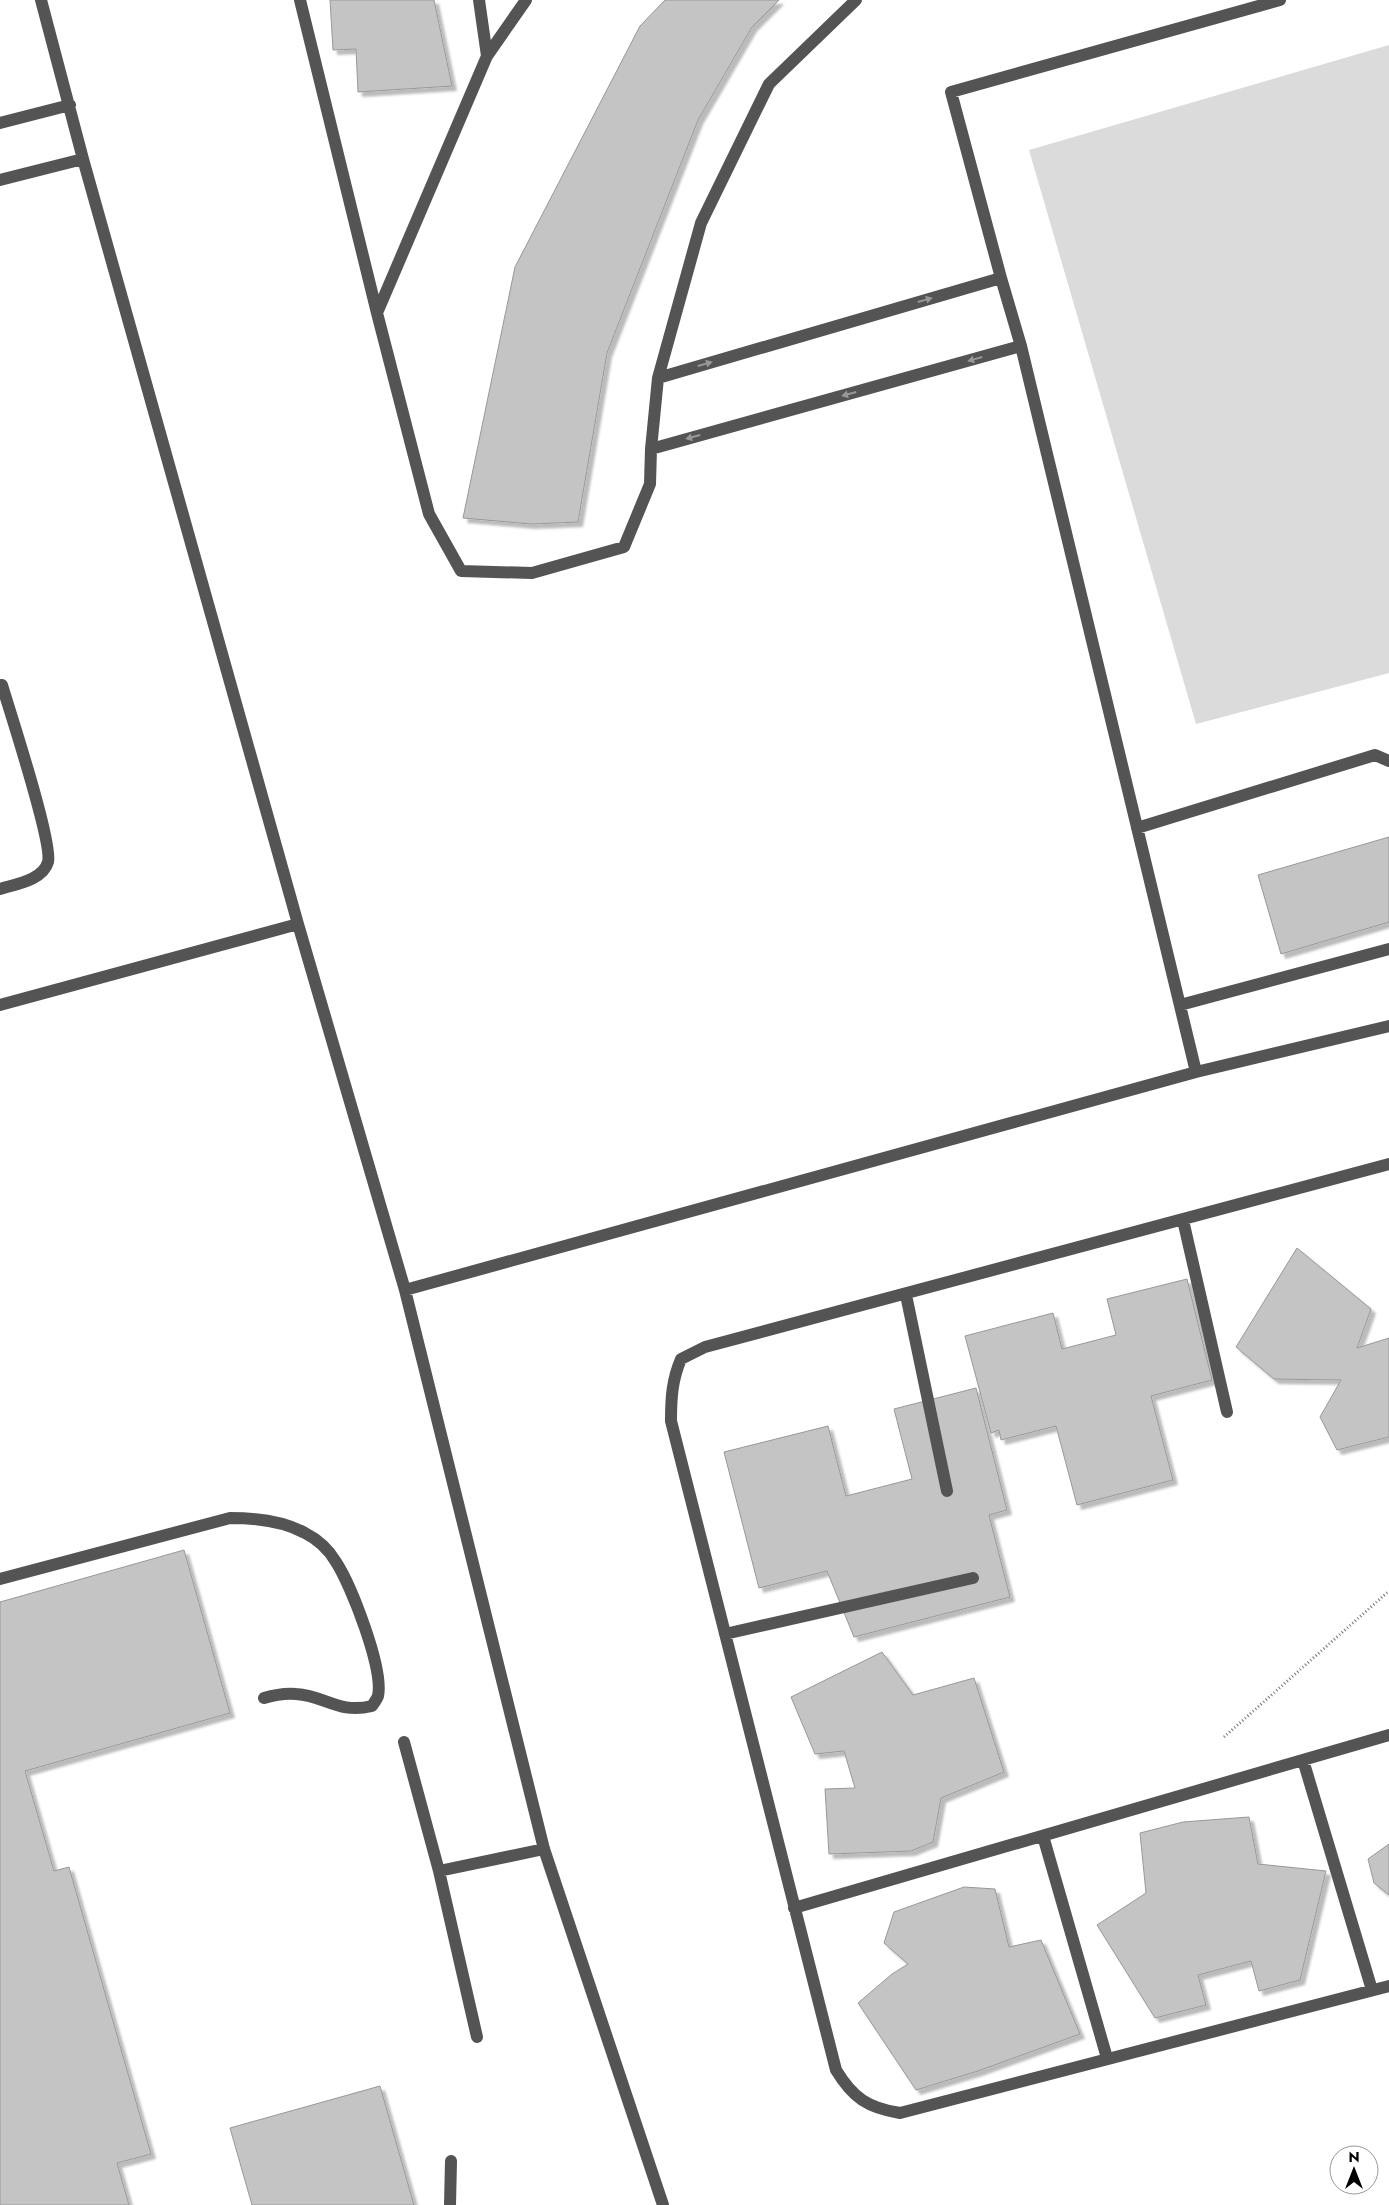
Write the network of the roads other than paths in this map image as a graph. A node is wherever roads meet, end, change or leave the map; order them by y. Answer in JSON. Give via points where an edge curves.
{"nodes":[{"id":1,"x":41,"y":0,"type":"edge"},
{"id":2,"x":300,"y":0,"type":"edge"},
{"id":3,"x":479,"y":0,"type":"edge"},
{"id":4,"x":526,"y":0,"type":"edge"},
{"id":5,"x":856,"y":0,"type":"edge"},
{"id":6,"x":1280,"y":0,"type":"edge"},
{"id":7,"x":487,"y":56,"type":"junction"},
{"id":8,"x":70,"y":105,"type":"junction"},
{"id":9,"x":0,"y":123,"type":"edge"},
{"id":10,"x":83,"y":159,"type":"junction"},
{"id":11,"x":0,"y":180,"type":"edge"},
{"id":12,"x":1001,"y":278,"type":"junction"},
{"id":13,"x":377,"y":313,"type":"junction"},
{"id":14,"x":1022,"y":346,"type":"junction"},
{"id":15,"x":658,"y":378,"type":"junction"},
{"id":16,"x":651,"y":449,"type":"junction"},
{"id":17,"x":1,"y":683,"type":"edge"},
{"id":18,"x":1389,"y":761,"type":"edge"},
{"id":19,"x":1137,"y":828,"type":"junction"},
{"id":20,"x":0,"y":889,"type":"edge"},
{"id":21,"x":298,"y":924,"type":"junction"},
{"id":22,"x":1389,"y":949,"type":"edge"},
{"id":23,"x":0,"y":1005,"type":"edge"},
{"id":24,"x":1180,"y":1005,"type":"junction"},
{"id":25,"x":1389,"y":1026,"type":"edge"},
{"id":26,"x":1196,"y":1072,"type":"junction"},
{"id":27,"x":1389,"y":1164,"type":"edge"},
{"id":28,"x":1183,"y":1220,"type":"junction"},
{"id":29,"x":405,"y":1290,"type":"junction"},
{"id":30,"x":906,"y":1295,"type":"junction"},
{"id":31,"x":1227,"y":1412,"type":"dead end"},
{"id":32,"x":947,"y":1491,"type":"dead end"},
{"id":33,"x":973,"y":1578,"type":"dead end"},
{"id":34,"x":0,"y":1579,"type":"edge"},
{"id":35,"x":725,"y":1634,"type":"junction"},
{"id":36,"x":264,"y":1698,"type":"dead end"},
{"id":37,"x":1389,"y":1735,"type":"edge"},
{"id":38,"x":404,"y":1742,"type":"dead end"},
{"id":39,"x":1303,"y":1760,"type":"junction"},
{"id":40,"x":1043,"y":1836,"type":"junction"},
{"id":41,"x":544,"y":1849,"type":"junction"},
{"id":42,"x":439,"y":1871,"type":"junction"},
{"id":43,"x":794,"y":1908,"type":"junction"},
{"id":44,"x":1389,"y":1986,"type":"edge"},
{"id":45,"x":1372,"y":1990,"type":"junction"},
{"id":46,"x":478,"y":2037,"type":"dead end"},
{"id":47,"x":1107,"y":2058,"type":"junction"},
{"id":48,"x":450,"y":2161,"type":"dead end"},
{"id":49,"x":450,"y":2205,"type":"edge"},
{"id":50,"x":663,"y":2205,"type":"edge"}],
"edges":[{"from":1,"to":8,"type":"street"},
{"from":2,"to":13,"type":"street"},
{"from":3,"to":7,"type":"street"},
{"from":4,"to":7,"type":"street"},
{"from":5,"to":15,"type":"street","via":[[769,84],[702,223]]},
{"from":6,"to":12,"type":"street","via":[[951,92]]},
{"from":7,"to":13,"type":"street"},
{"from":8,"to":9,"type":"street"},
{"from":8,"to":10,"type":"street"},
{"from":10,"to":11,"type":"street"},
{"from":10,"to":21,"type":"street"},
{"from":12,"to":14,"type":"street"},
{"from":15,"to":12,"type":"street","one_way":true},
{"from":13,"to":16,"type":"street","via":[[429,514],[461,571],[532,573],[624,547],[650,484]]},
{"from":14,"to":16,"type":"street","one_way":true},
{"from":14,"to":19,"type":"street"},
{"from":15,"to":16,"type":"street"},
{"from":17,"to":20,"type":"street","via":[[45,835],[48,862],[40,875]]},
{"from":18,"to":19,"type":"street","via":[[1375,755]]},
{"from":19,"to":24,"type":"street"},
{"from":21,"to":23,"type":"street"},
{"from":21,"to":29,"type":"street"},
{"from":22,"to":24,"type":"street"},
{"from":24,"to":26,"type":"street"},
{"from":25,"to":26,"type":"street"},
{"from":26,"to":29,"type":"street"},
{"from":27,"to":28,"type":"street"},
{"from":28,"to":30,"type":"street"},
{"from":28,"to":31,"type":"street"},
{"from":29,"to":41,"type":"street"},
{"from":30,"to":32,"type":"street"},
{"from":30,"to":35,"type":"street","via":[[705,1347],[681,1359],[673,1377],[671,1420]]},
{"from":33,"to":35,"type":"street"},
{"from":34,"to":36,"type":"street","via":[[230,1518],[285,1524],[306,1533],[335,1560],[344,1576],[377,1670],[378,1697],[372,1706],[359,1709],[333,1706],[295,1693]]},
{"from":35,"to":43,"type":"street"},
{"from":37,"to":39,"type":"street"},
{"from":38,"to":42,"type":"street"},
{"from":39,"to":40,"type":"street"},
{"from":39,"to":45,"type":"street"},
{"from":40,"to":43,"type":"street"},
{"from":40,"to":47,"type":"street"},
{"from":41,"to":42,"type":"street"},
{"from":41,"to":50,"type":"street"},
{"from":42,"to":46,"type":"street"},
{"from":43,"to":47,"type":"street","via":[[836,2070],[846,2086],[878,2109],[900,2112]]},
{"from":44,"to":45,"type":"street"},
{"from":45,"to":47,"type":"street"},
{"from":48,"to":49,"type":"street"}]}
